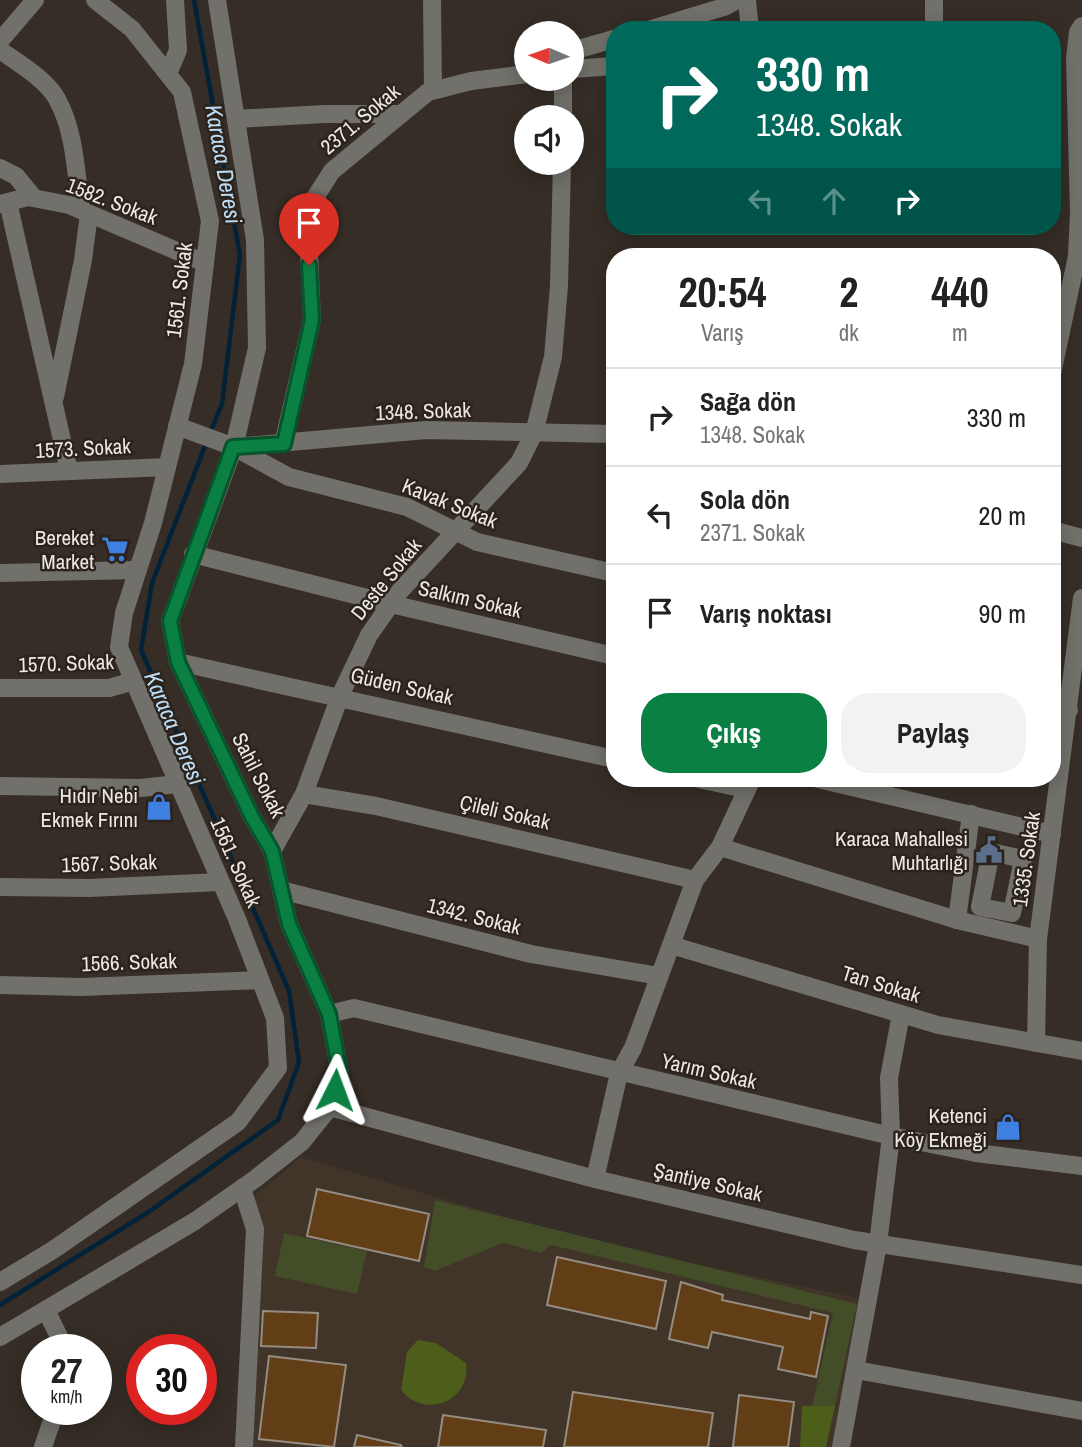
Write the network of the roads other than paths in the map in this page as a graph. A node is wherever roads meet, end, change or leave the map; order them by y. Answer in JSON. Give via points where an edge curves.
{"nodes":[{"id":1,"x":35,"y":0,"type":"edge"},
{"id":2,"x":95,"y":0,"type":"edge"},
{"id":3,"x":175,"y":0,"type":"edge"},
{"id":4,"x":217,"y":0,"type":"edge"},
{"id":5,"x":432,"y":0,"type":"edge"},
{"id":6,"x":737,"y":0,"type":"edge"},
{"id":7,"x":747,"y":0,"type":"edge"},
{"id":8,"x":934,"y":0,"type":"edge"},
{"id":9,"x":678,"y":21,"type":"edge"},
{"id":10,"x":750,"y":21,"type":"edge"},
{"id":11,"x":934,"y":21,"type":"edge"},
{"id":12,"x":1082,"y":26,"type":"edge"},
{"id":13,"x":0,"y":40,"type":"edge"},
{"id":14,"x":606,"y":41,"type":"edge"},
{"id":15,"x":584,"y":48,"type":"edge"},
{"id":16,"x":0,"y":50,"type":"edge"},
{"id":17,"x":606,"y":67,"type":"edge"},
{"id":18,"x":584,"y":68,"type":"edge"},
{"id":19,"x":168,"y":74,"type":"junction"},
{"id":20,"x":514,"y":75,"type":"edge"},
{"id":21,"x":433,"y":90,"type":"junction"},
{"id":22,"x":401,"y":114,"type":"junction"},
{"id":23,"x":236,"y":119,"type":"junction"},
{"id":24,"x":0,"y":169,"type":"edge"},
{"id":25,"x":562,"y":175,"type":"edge"},
{"id":26,"x":34,"y":198,"type":"junction"},
{"id":27,"x":1080,"y":201,"type":"edge"},
{"id":28,"x":4,"y":203,"type":"edge"},
{"id":29,"x":85,"y":212,"type":"junction"},
{"id":30,"x":205,"y":263,"type":"junction"},
{"id":31,"x":1061,"y":332,"type":"edge"},
{"id":32,"x":54,"y":404,"type":"junction"},
{"id":33,"x":177,"y":426,"type":"junction"},
{"id":34,"x":534,"y":433,"type":"junction"},
{"id":35,"x":606,"y":434,"type":"edge"},
{"id":36,"x":284,"y":444,"type":"junction"},
{"id":37,"x":233,"y":447,"type":"junction"},
{"id":38,"x":167,"y":467,"type":"junction"},
{"id":39,"x":69,"y":471,"type":"junction"},
{"id":40,"x":0,"y":474,"type":"edge"},
{"id":41,"x":456,"y":530,"type":"junction"},
{"id":42,"x":1061,"y":532,"type":"edge"},
{"id":43,"x":1082,"y":538,"type":"edge"},
{"id":44,"x":193,"y":554,"type":"junction"},
{"id":45,"x":138,"y":570,"type":"junction"},
{"id":46,"x":606,"y":571,"type":"edge"},
{"id":47,"x":0,"y":573,"type":"edge"},
{"id":48,"x":1082,"y":598,"type":"edge"},
{"id":49,"x":391,"y":604,"type":"junction"},
{"id":50,"x":606,"y":654,"type":"edge"},
{"id":51,"x":178,"y":662,"type":"junction"},
{"id":52,"x":134,"y":681,"type":"junction"},
{"id":53,"x":0,"y":688,"type":"edge"},
{"id":54,"x":341,"y":695,"type":"junction"},
{"id":55,"x":1061,"y":708,"type":"edge"},
{"id":56,"x":606,"y":757,"type":"edge"},
{"id":57,"x":177,"y":784,"type":"junction"},
{"id":58,"x":0,"y":786,"type":"edge"},
{"id":59,"x":747,"y":787,"type":"edge"},
{"id":60,"x":853,"y":787,"type":"edge"},
{"id":61,"x":1055,"y":787,"type":"edge"},
{"id":62,"x":304,"y":794,"type":"junction"},
{"id":63,"x":971,"y":814,"type":"junction"},
{"id":64,"x":1011,"y":824,"type":"junction"},
{"id":65,"x":1052,"y":834,"type":"junction"},
{"id":66,"x":720,"y":847,"type":"junction"},
{"id":67,"x":272,"y":851,"type":"junction"},
{"id":68,"x":1007,"y":855,"type":"junction"},
{"id":69,"x":963,"y":870,"type":"junction"},
{"id":70,"x":986,"y":876,"type":"junction"},
{"id":71,"x":695,"y":880,"type":"junction"},
{"id":72,"x":220,"y":882,"type":"junction"},
{"id":73,"x":1018,"y":884,"type":"junction"},
{"id":74,"x":0,"y":887,"type":"edge"},
{"id":75,"x":281,"y":890,"type":"junction"},
{"id":76,"x":1044,"y":891,"type":"junction"},
{"id":77,"x":995,"y":909,"type":"junction"},
{"id":78,"x":957,"y":919,"type":"junction"},
{"id":79,"x":991,"y":928,"type":"junction"},
{"id":80,"x":1038,"y":939,"type":"junction"},
{"id":81,"x":671,"y":945,"type":"junction"},
{"id":82,"x":659,"y":976,"type":"junction"},
{"id":83,"x":260,"y":980,"type":"junction"},
{"id":84,"x":0,"y":985,"type":"edge"},
{"id":85,"x":329,"y":1014,"type":"junction"},
{"id":86,"x":901,"y":1014,"type":"junction"},
{"id":87,"x":1035,"y":1044,"type":"junction"},
{"id":88,"x":1082,"y":1051,"type":"edge"},
{"id":89,"x":619,"y":1073,"type":"junction"},
{"id":90,"x":330,"y":1107,"type":"junction"},
{"id":91,"x":891,"y":1136,"type":"junction"},
{"id":92,"x":1082,"y":1166,"type":"edge"},
{"id":93,"x":595,"y":1179,"type":"junction"},
{"id":94,"x":242,"y":1188,"type":"junction"},
{"id":95,"x":878,"y":1244,"type":"junction"},
{"id":96,"x":1082,"y":1275,"type":"edge"},
{"id":97,"x":0,"y":1282,"type":"edge"},
{"id":98,"x":46,"y":1310,"type":"junction"},
{"id":99,"x":58,"y":1334,"type":"edge"},
{"id":100,"x":0,"y":1337,"type":"edge"},
{"id":101,"x":856,"y":1370,"type":"junction"},
{"id":102,"x":1082,"y":1412,"type":"edge"},
{"id":103,"x":51,"y":1425,"type":"edge"},
{"id":104,"x":43,"y":1447,"type":"edge"},
{"id":105,"x":244,"y":1447,"type":"edge"},
{"id":106,"x":841,"y":1447,"type":"edge"}],
"edges":[{"from":1,"to":13,"type":"street"},
{"from":2,"to":19,"type":"street","name":"1561. Sokak","via":[[131,29]]},
{"from":3,"to":19,"type":"street","via":[[178,50]]},
{"from":4,"to":23,"type":"street","name":"Sahil Sokak"},
{"from":5,"to":21,"type":"street"},
{"from":6,"to":9,"type":"street"},
{"from":7,"to":10,"type":"street"},
{"from":8,"to":11,"type":"street"},
{"from":12,"to":27,"type":"street","via":[[1075,58]]},
{"from":14,"to":15,"type":"street"},
{"from":16,"to":29,"type":"street","via":[[57,98],[72,141]]},
{"from":17,"to":18,"type":"street"},
{"from":19,"to":30,"type":"street","name":"1561. Sokak","via":[[182,92],[210,221]]},
{"from":20,"to":21,"type":"street","name":"2371. Sokak"},
{"from":21,"to":22,"type":"street","name":"2371. Sokak"},
{"from":22,"to":23,"type":"street"},
{"from":22,"to":36,"type":"street","name":"2371. Sokak","via":[[332,171],[307,211],[312,320]]},
{"from":23,"to":37,"type":"street","name":"Sahil Sokak","via":[[255,240],[257,348]]},
{"from":24,"to":26,"type":"street","via":[[16,176]]},
{"from":25,"to":34,"type":"street","name":"Deste Sokak","via":[[553,357]]},
{"from":26,"to":28,"type":"street","name":"1582. Sokak"},
{"from":26,"to":29,"type":"street","name":"1582. Sokak"},
{"from":27,"to":31,"type":"street","via":[[1077,256]]},
{"from":28,"to":32,"type":"street"},
{"from":29,"to":30,"type":"street","name":"1582. Sokak"},
{"from":29,"to":32,"type":"street","via":[[83,260]]},
{"from":30,"to":33,"type":"street","name":"1561. Sokak","via":[[193,364]]},
{"from":32,"to":39,"type":"street"},
{"from":33,"to":37,"type":"street","name":"Kavak Sokak"},
{"from":33,"to":38,"type":"street","name":"1561. Sokak"},
{"from":34,"to":35,"type":"street","name":"1348. Sokak"},
{"from":34,"to":36,"type":"street","name":"1348. Sokak","via":[[426,430]]},
{"from":34,"to":41,"type":"street","name":"Deste Sokak","via":[[520,463]]},
{"from":36,"to":37,"type":"street","name":"1348. Sokak"},
{"from":37,"to":41,"type":"street","name":"Kavak Sokak","via":[[289,477],[407,507]]},
{"from":37,"to":44,"type":"street","name":"Sahil Sokak"},
{"from":38,"to":39,"type":"street","name":"1573. Sokak"},
{"from":38,"to":45,"type":"street","name":"1561. Sokak"},
{"from":39,"to":40,"type":"street","name":"1573. Sokak"},
{"from":41,"to":46,"type":"street","name":"Kavak Sokak","via":[[477,542]]},
{"from":41,"to":49,"type":"street","name":"Deste Sokak"},
{"from":42,"to":43,"type":"street"},
{"from":44,"to":49,"type":"street","name":"Salkım Sokak"},
{"from":44,"to":51,"type":"street","name":"Sahil Sokak","via":[[170,621]]},
{"from":45,"to":47,"type":"street"},
{"from":45,"to":52,"type":"street","name":"1561. Sokak","via":[[119,647]]},
{"from":48,"to":55,"type":"street","name":"1335. Sokak"},
{"from":49,"to":50,"type":"street","name":"Salkım Sokak"},
{"from":49,"to":54,"type":"street","name":"Deste Sokak","via":[[369,635]]},
{"from":51,"to":54,"type":"street","name":"Güden Sokak"},
{"from":51,"to":67,"type":"street","name":"Sahil Sokak"},
{"from":52,"to":53,"type":"street","name":"1570. Sokak","via":[[109,688]]},
{"from":52,"to":57,"type":"street","name":"1561. Sokak"},
{"from":54,"to":56,"type":"street","name":"Güden Sokak"},
{"from":54,"to":62,"type":"street","name":"Deste Sokak"},
{"from":57,"to":58,"type":"street","via":[[141,788]]},
{"from":57,"to":72,"type":"street","name":"1561. Sokak"},
{"from":59,"to":66,"type":"street"},
{"from":60,"to":63,"type":"street"},
{"from":61,"to":65,"type":"street","name":"1335. Sokak"},
{"from":62,"to":67,"type":"street","name":"Deste Sokak"},
{"from":62,"to":71,"type":"street","name":"Çileli Sokak","via":[[376,806]]},
{"from":63,"to":64,"type":"street"},
{"from":63,"to":69,"type":"street"},
{"from":64,"to":65,"type":"street"},
{"from":64,"to":68,"type":"street"},
{"from":65,"to":76,"type":"street","name":"1335. Sokak"},
{"from":66,"to":71,"type":"street"},
{"from":66,"to":78,"type":"street"},
{"from":67,"to":75,"type":"street","name":"Sahil Sokak"},
{"from":68,"to":70,"type":"street","via":[[991,852]]},
{"from":68,"to":73,"type":"street","via":[[1023,859]]},
{"from":69,"to":70,"type":"street"},
{"from":69,"to":78,"type":"street"},
{"from":70,"to":77,"type":"street","via":[[980,907]]},
{"from":71,"to":81,"type":"street"},
{"from":72,"to":74,"type":"street","name":"1567. Sokak"},
{"from":72,"to":83,"type":"street","name":"1561. Sokak"},
{"from":73,"to":76,"type":"street"},
{"from":73,"to":77,"type":"street","via":[[1013,913]]},
{"from":75,"to":82,"type":"street","name":"1342. Sokak","via":[[531,954]]},
{"from":75,"to":85,"type":"street","name":"Sahil Sokak","via":[[289,924]]},
{"from":76,"to":80,"type":"street","name":"1335. Sokak"},
{"from":77,"to":79,"type":"street"},
{"from":78,"to":79,"type":"street"},
{"from":79,"to":80,"type":"street"},
{"from":80,"to":87,"type":"street","name":"1335. Sokak"},
{"from":81,"to":82,"type":"street"},
{"from":81,"to":86,"type":"street","name":"Tan Sokak"},
{"from":82,"to":89,"type":"street"},
{"from":83,"to":84,"type":"street","name":"1566. Sokak","via":[[81,987]]},
{"from":83,"to":97,"type":"street","name":"1561. Sokak","via":[[275,1018],[278,1068],[238,1122]]},
{"from":85,"to":89,"type":"street","name":"Yarım Sokak","via":[[354,1008]]},
{"from":85,"to":90,"type":"street","name":"Sahil Sokak","via":[[340,1073]]},
{"from":86,"to":87,"type":"street","name":"Tan Sokak"},
{"from":86,"to":91,"type":"street","via":[[889,1078]]},
{"from":87,"to":88,"type":"street","name":"Tan Sokak"},
{"from":89,"to":91,"type":"street","name":"Yarım Sokak"},
{"from":89,"to":93,"type":"street"},
{"from":90,"to":93,"type":"street","name":"Şantiye Sokak"},
{"from":90,"to":94,"type":"street","name":"Sahil Sokak","via":[[302,1142]]},
{"from":91,"to":92,"type":"street","name":"Yarım Sokak","via":[[976,1153]]},
{"from":91,"to":95,"type":"street"},
{"from":93,"to":95,"type":"street","name":"Şantiye Sokak"},
{"from":94,"to":98,"type":"street","name":"Sahil Sokak"},
{"from":94,"to":105,"type":"street","via":[[255,1229]]},
{"from":95,"to":96,"type":"street","name":"Şantiye Sokak"},
{"from":95,"to":101,"type":"street"},
{"from":98,"to":99,"type":"street"},
{"from":98,"to":100,"type":"street","name":"Sahil Sokak"},
{"from":101,"to":102,"type":"street"},
{"from":101,"to":106,"type":"street"},
{"from":103,"to":104,"type":"street"}]}
